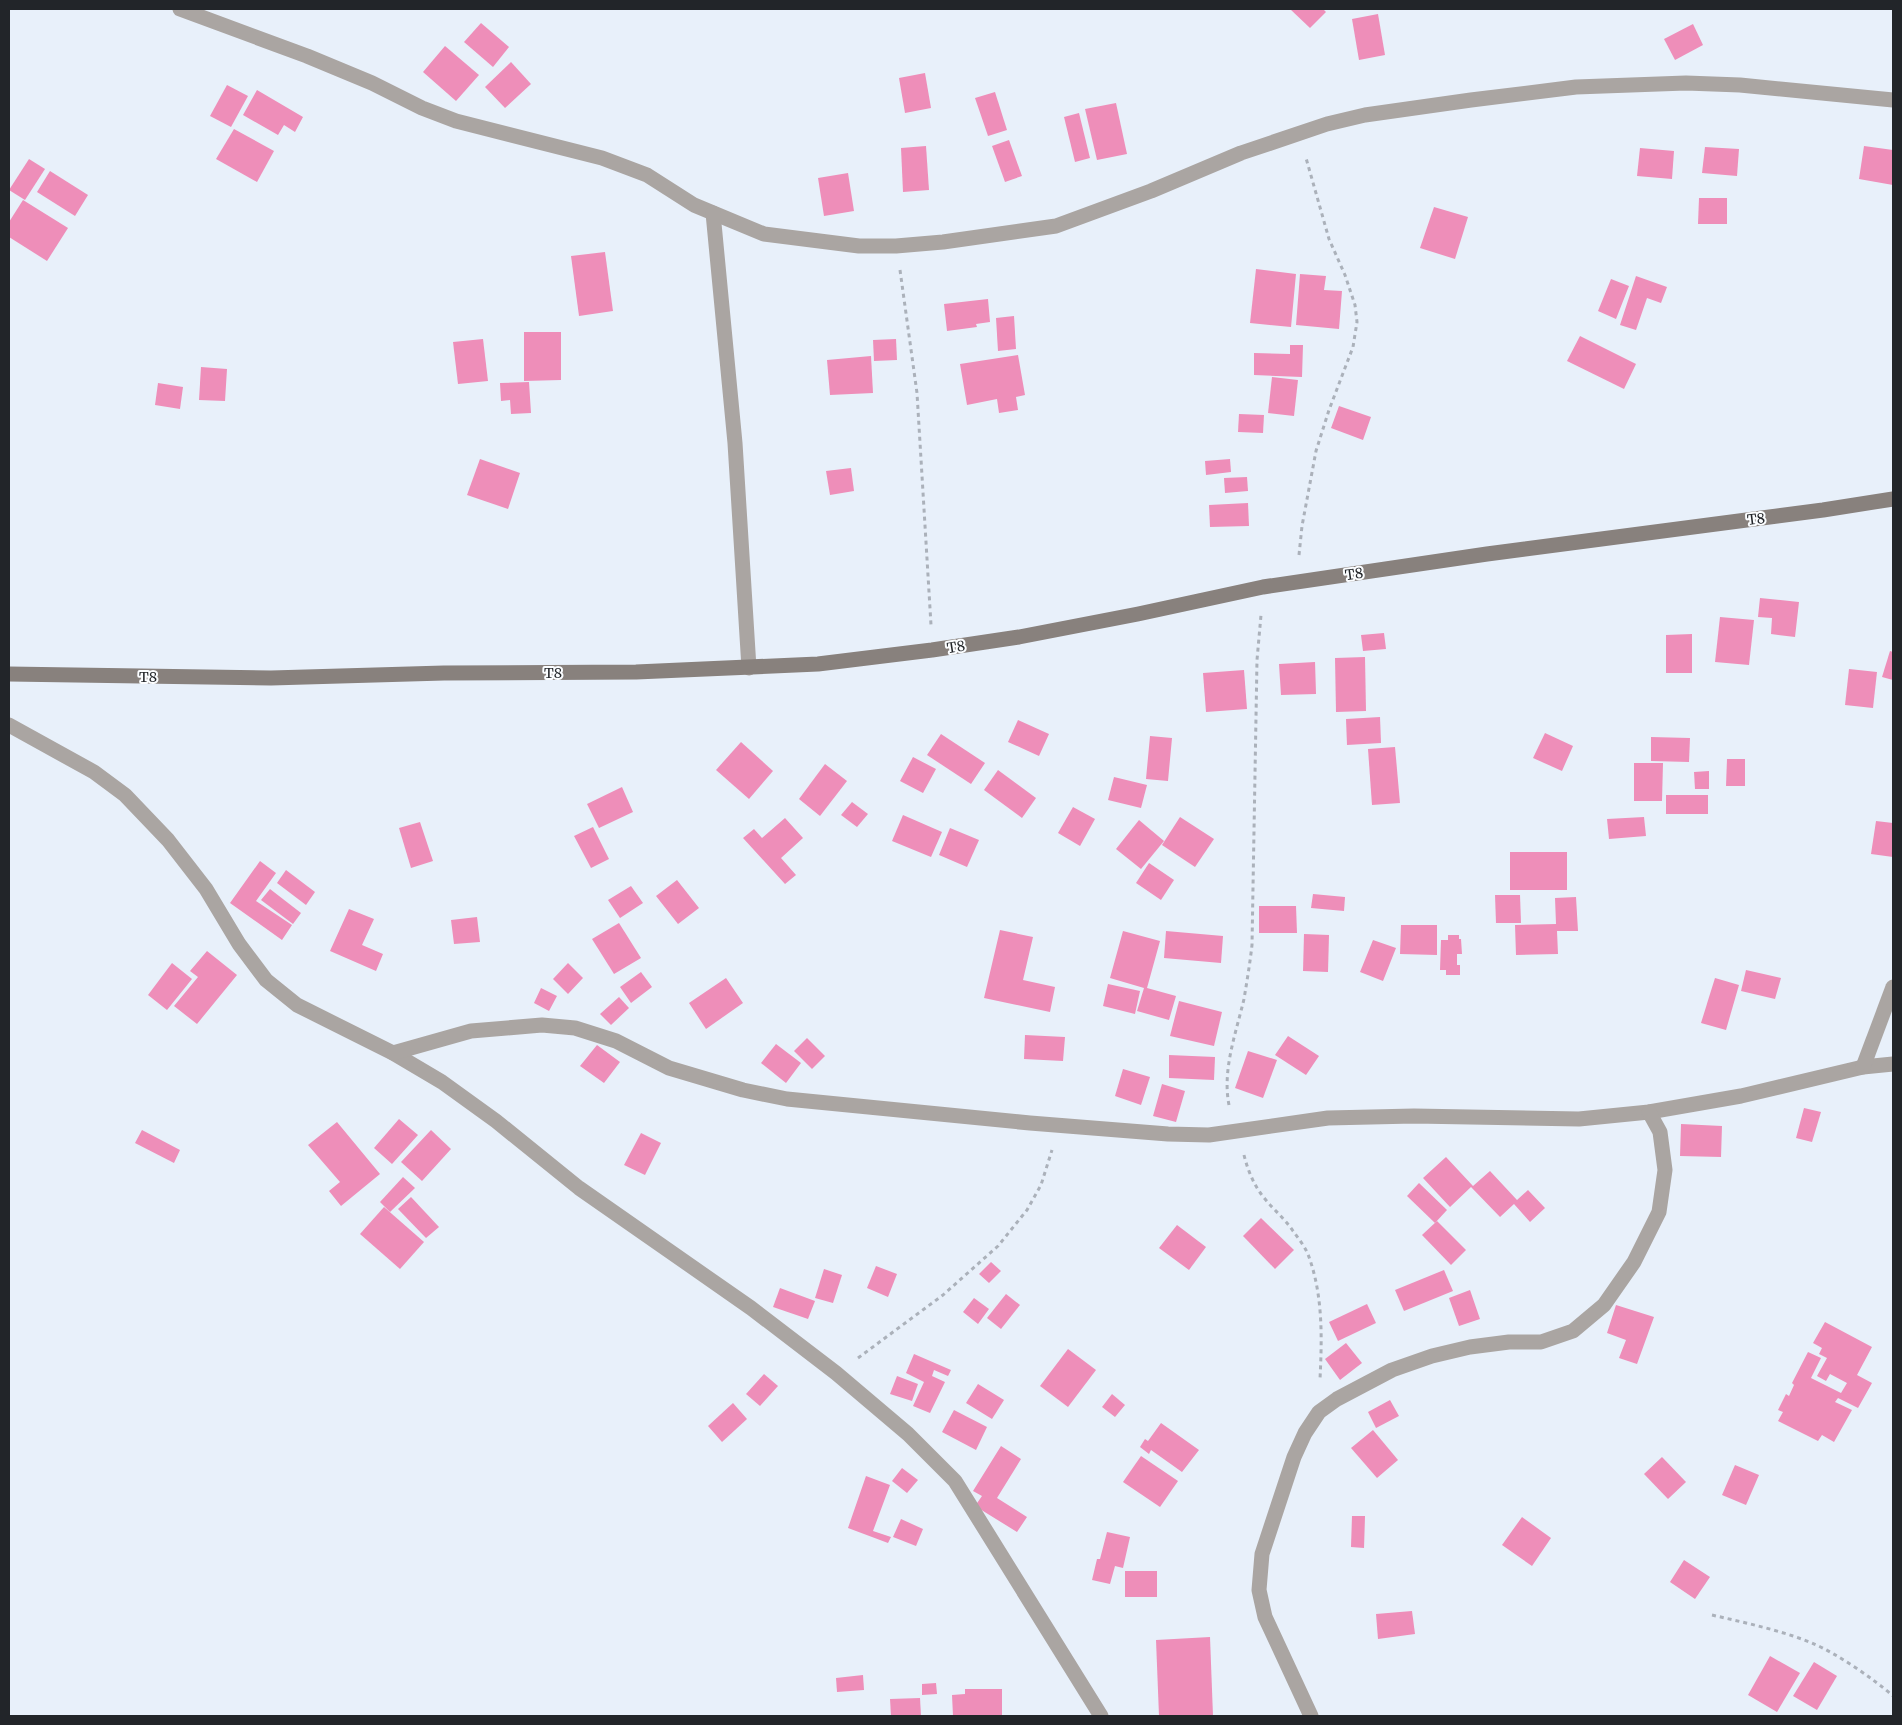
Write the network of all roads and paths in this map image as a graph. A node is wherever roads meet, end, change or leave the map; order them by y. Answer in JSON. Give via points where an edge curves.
{"nodes":[{"id":1,"x":180,"y":9,"type":"edge"},
{"id":2,"x":1893,"y":100,"type":"edge"},
{"id":3,"x":1299,"y":133,"type":"junction"},
{"id":4,"x":713,"y":213,"type":"junction"},
{"id":5,"x":896,"y":246,"type":"junction"},
{"id":6,"x":1893,"y":499,"type":"edge"},
{"id":7,"x":1297,"y":582,"type":"junction"},
{"id":8,"x":1263,"y":587,"type":"junction"},
{"id":9,"x":932,"y":650,"type":"junction"},
{"id":10,"x":749,"y":668,"type":"junction"},
{"id":11,"x":9,"y":674,"type":"edge"},
{"id":12,"x":9,"y":725,"type":"edge"},
{"id":13,"x":1893,"y":987,"type":"edge"},
{"id":14,"x":393,"y":1053,"type":"junction"},
{"id":15,"x":1893,"y":1064,"type":"edge"},
{"id":16,"x":1863,"y":1067,"type":"junction"},
{"id":17,"x":1649,"y":1112,"type":"junction"},
{"id":18,"x":1059,"y":1125,"type":"junction"},
{"id":19,"x":1238,"y":1132,"type":"junction"},
{"id":20,"x":836,"y":1373,"type":"junction"},
{"id":21,"x":1318,"y":1412,"type":"junction"},
{"id":22,"x":1712,"y":1615,"type":"dead end"},
{"id":23,"x":1893,"y":1696,"type":"edge"},
{"id":24,"x":1101,"y":1716,"type":"edge"},
{"id":25,"x":1311,"y":1716,"type":"edge"}],
"edges":[{"from":1,"to":4,"type":"street","via":[[307,56],[456,121],[602,158],[646,175]]},
{"from":2,"to":3,"type":"street","via":[[1740,84],[1630,84],[1533,91],[1398,110]]},
{"from":3,"to":5,"type":"street","via":[[1056,226]]},
{"from":3,"to":7,"type":"path","via":[[1357,322],[1353,347],[1316,451],[1302,526]]},
{"from":4,"to":5,"type":"street","via":[[764,234],[859,246]]},
{"from":4,"to":10,"type":"street","via":[[735,443]]},
{"from":5,"to":9,"type":"path","via":[[917,393]]},
{"from":6,"to":7,"type":"street","name":"T8"},
{"from":7,"to":8,"type":"street","name":"T8"},
{"from":8,"to":9,"type":"street","name":"T8","via":[[1037,634]]},
{"from":8,"to":19,"type":"path","via":[[1257,660],[1252,945],[1227,1086]]},
{"from":9,"to":10,"type":"street","name":"T8","via":[[818,664]]},
{"from":10,"to":11,"type":"street","name":"T8","via":[[271,678]]},
{"from":12,"to":14,"type":"street","via":[[94,772],[125,795],[168,840],[201,882],[238,944],[266,980],[297,1005]]},
{"from":13,"to":16,"type":"street"},
{"from":14,"to":18,"type":"street","via":[[471,1031],[542,1025],[575,1028],[616,1041],[669,1068],[787,1099]]},
{"from":14,"to":20,"type":"street","via":[[442,1082],[496,1121],[579,1188],[750,1308]]},
{"from":15,"to":16,"type":"street"},
{"from":16,"to":17,"type":"street","via":[[1741,1096]]},
{"from":17,"to":19,"type":"street","via":[[1579,1118],[1328,1118]]},
{"from":17,"to":21,"type":"street","via":[[1660,1132],[1665,1170],[1659,1212],[1634,1262],[1604,1305],[1573,1331],[1541,1342],[1470,1347],[1432,1356],[1392,1370]]},
{"from":18,"to":19,"type":"street","via":[[1168,1134]]},
{"from":18,"to":20,"type":"path","via":[[1041,1185],[1027,1210],[998,1246],[943,1295]]},
{"from":19,"to":21,"type":"path","via":[[1249,1173],[1264,1198],[1292,1229],[1309,1255],[1320,1307],[1322,1343]]},
{"from":20,"to":24,"type":"street","via":[[908,1434],[955,1481]]},
{"from":21,"to":25,"type":"street","via":[[1294,1457],[1276,1507],[1262,1554],[1259,1590],[1265,1617]]},
{"from":22,"to":23,"type":"path","via":[[1760,1626],[1813,1644],[1852,1666]]}]}
